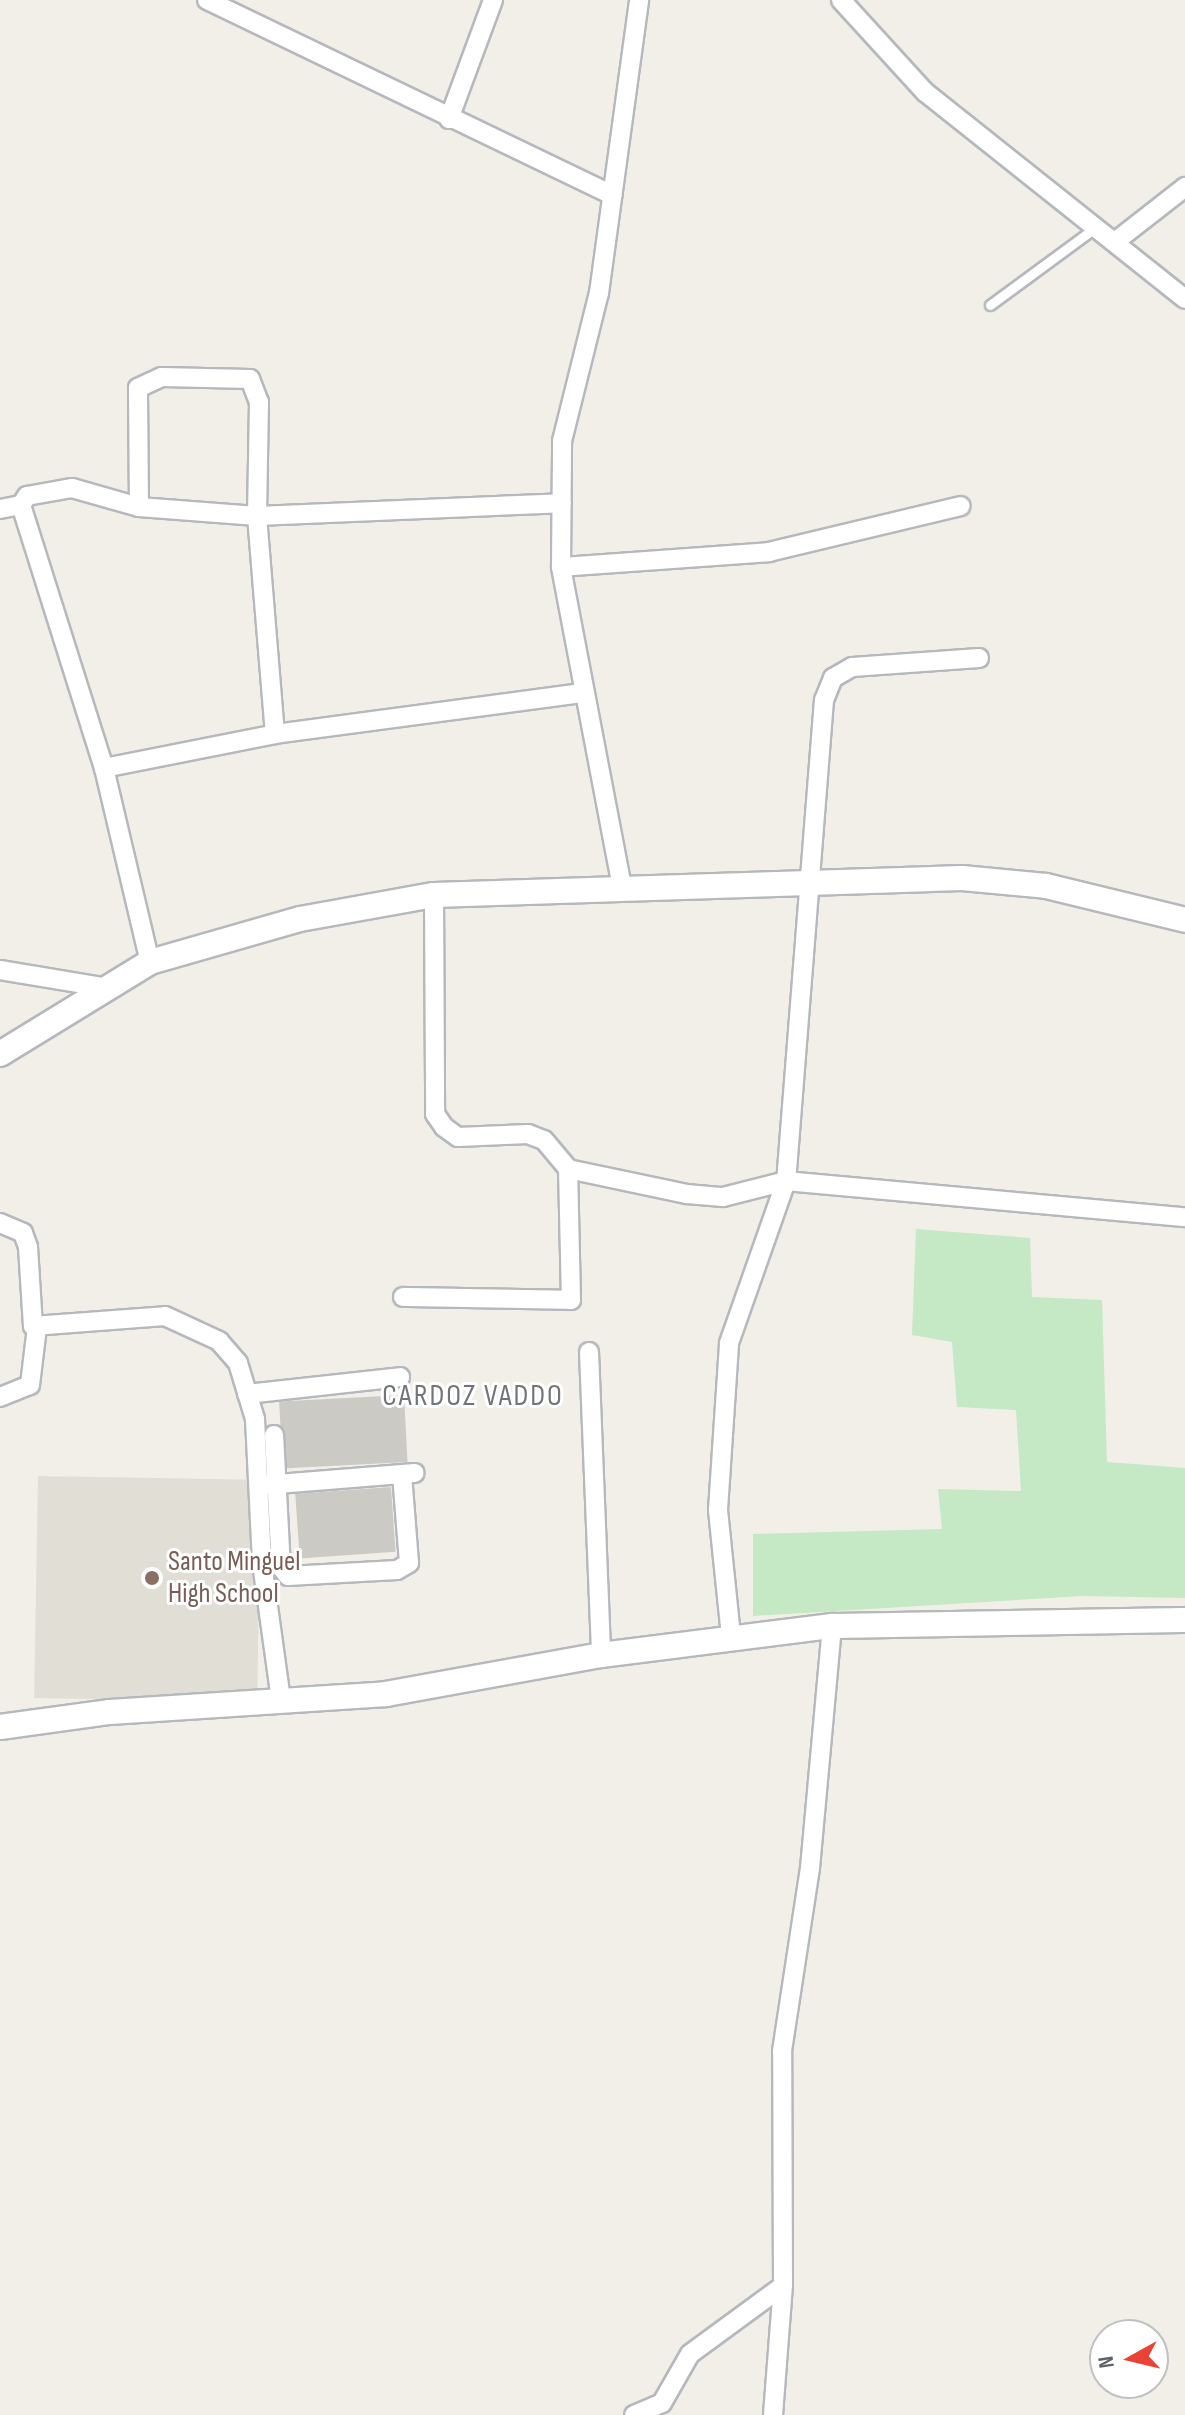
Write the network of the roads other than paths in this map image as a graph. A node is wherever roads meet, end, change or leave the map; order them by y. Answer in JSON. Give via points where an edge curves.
{"nodes":[{"id":1,"x":207,"y":0,"type":"edge"},
{"id":2,"x":493,"y":0,"type":"edge"},
{"id":3,"x":639,"y":0,"type":"edge"},
{"id":4,"x":841,"y":0,"type":"edge"},
{"id":5,"x":449,"y":119,"type":"junction"},
{"id":6,"x":1185,"y":187,"type":"edge"},
{"id":7,"x":613,"y":195,"type":"junction"},
{"id":8,"x":1099,"y":225,"type":"junction"},
{"id":9,"x":1116,"y":241,"type":"junction"},
{"id":10,"x":1185,"y":299,"type":"edge"},
{"id":11,"x":990,"y":305,"type":"dead end"},
{"id":12,"x":562,"y":503,"type":"junction"},
{"id":13,"x":21,"y":505,"type":"junction"},
{"id":14,"x":961,"y":506,"type":"dead end"},
{"id":15,"x":139,"y":507,"type":"junction"},
{"id":16,"x":0,"y":509,"type":"edge"},
{"id":17,"x":257,"y":516,"type":"junction"},
{"id":18,"x":561,"y":567,"type":"junction"},
{"id":19,"x":979,"y":658,"type":"dead end"},
{"id":20,"x":584,"y":693,"type":"junction"},
{"id":21,"x":275,"y":734,"type":"junction"},
{"id":22,"x":104,"y":768,"type":"junction"},
{"id":23,"x":814,"y":885,"type":"junction"},
{"id":24,"x":622,"y":887,"type":"junction"},
{"id":25,"x":434,"y":895,"type":"junction"},
{"id":26,"x":1185,"y":920,"type":"edge"},
{"id":27,"x":150,"y":962,"type":"junction"},
{"id":28,"x":0,"y":970,"type":"edge"},
{"id":29,"x":107,"y":988,"type":"junction"},
{"id":30,"x":0,"y":1054,"type":"edge"},
{"id":31,"x":568,"y":1169,"type":"junction"},
{"id":32,"x":786,"y":1181,"type":"junction"},
{"id":33,"x":1185,"y":1217,"type":"edge"},
{"id":34,"x":0,"y":1223,"type":"edge"},
{"id":35,"x":403,"y":1297,"type":"dead end"},
{"id":36,"x":37,"y":1327,"type":"junction"},
{"id":37,"x":589,"y":1352,"type":"dead end"},
{"id":38,"x":400,"y":1377,"type":"dead end"},
{"id":39,"x":247,"y":1394,"type":"junction"},
{"id":40,"x":0,"y":1397,"type":"edge"},
{"id":41,"x":274,"y":1435,"type":"dead end"},
{"id":42,"x":268,"y":1485,"type":"junction"},
{"id":43,"x":1185,"y":1620,"type":"edge"},
{"id":44,"x":832,"y":1626,"type":"junction"},
{"id":45,"x":731,"y":1636,"type":"junction"},
{"id":46,"x":601,"y":1655,"type":"junction"},
{"id":47,"x":281,"y":1700,"type":"junction"},
{"id":48,"x":0,"y":1727,"type":"edge"},
{"id":49,"x":783,"y":2286,"type":"junction"},
{"id":50,"x":634,"y":2415,"type":"edge"},
{"id":51,"x":773,"y":2415,"type":"edge"}],
"edges":[{"from":1,"to":5,"type":"street"},
{"from":2,"to":5,"type":"street"},
{"from":3,"to":7,"type":"street"},
{"from":4,"to":8,"type":"street","via":[[925,92]]},
{"from":5,"to":7,"type":"street"},
{"from":6,"to":9,"type":"street"},
{"from":7,"to":12,"type":"street","via":[[599,293],[562,441]]},
{"from":8,"to":9,"type":"street"},
{"from":8,"to":11,"type":"lane"},
{"from":9,"to":10,"type":"street"},
{"from":12,"to":17,"type":"street"},
{"from":12,"to":18,"type":"street"},
{"from":13,"to":15,"type":"street","via":[[27,496],[72,488]]},
{"from":13,"to":16,"type":"street"},
{"from":13,"to":22,"type":"street"},
{"from":14,"to":18,"type":"street","via":[[769,552]]},
{"from":15,"to":17,"type":"street"},
{"from":15,"to":17,"type":"street","via":[[138,388],[162,377],[235,374],[250,379],[259,402]]},
{"from":17,"to":21,"type":"street"},
{"from":18,"to":20,"type":"street"},
{"from":19,"to":23,"type":"street","via":[[852,667],[833,678],[824,700]]},
{"from":20,"to":21,"type":"street"},
{"from":20,"to":24,"type":"street"},
{"from":21,"to":22,"type":"street"},
{"from":22,"to":27,"type":"street"},
{"from":23,"to":24,"type":"main road"},
{"from":23,"to":26,"type":"main road","via":[[962,878],[1046,886]]},
{"from":23,"to":32,"type":"street"},
{"from":24,"to":25,"type":"main road"},
{"from":25,"to":27,"type":"main road","via":[[300,919]]},
{"from":25,"to":31,"type":"street","via":[[435,1114],[458,1137],[544,1140]]},
{"from":27,"to":29,"type":"main road"},
{"from":28,"to":29,"type":"street"},
{"from":29,"to":30,"type":"main road"},
{"from":31,"to":32,"type":"street","via":[[723,1197]]},
{"from":31,"to":35,"type":"street","via":[[571,1300]]},
{"from":32,"to":33,"type":"street"},
{"from":32,"to":45,"type":"street","via":[[729,1343],[718,1510]]},
{"from":34,"to":36,"type":"street","via":[[23,1233],[28,1247],[30,1321]]},
{"from":36,"to":39,"type":"street","via":[[165,1316],[219,1341],[238,1363]]},
{"from":36,"to":40,"type":"street","via":[[30,1385]]},
{"from":37,"to":46,"type":"street"},
{"from":38,"to":39,"type":"street"},
{"from":39,"to":42,"type":"street"},
{"from":41,"to":42,"type":"street"},
{"from":42,"to":42,"type":"street","via":[[408,1474],[409,1563],[397,1570],[288,1576],[281,1567]]},
{"from":42,"to":47,"type":"street"},
{"from":43,"to":44,"type":"main road"},
{"from":44,"to":45,"type":"main road"},
{"from":44,"to":49,"type":"street","via":[[810,1868],[782,2051]]},
{"from":45,"to":46,"type":"main road"},
{"from":46,"to":47,"type":"main road","via":[[386,1694]]},
{"from":47,"to":48,"type":"main road"},
{"from":49,"to":50,"type":"street","via":[[690,2354],[662,2403]]},
{"from":49,"to":51,"type":"street"}]}
